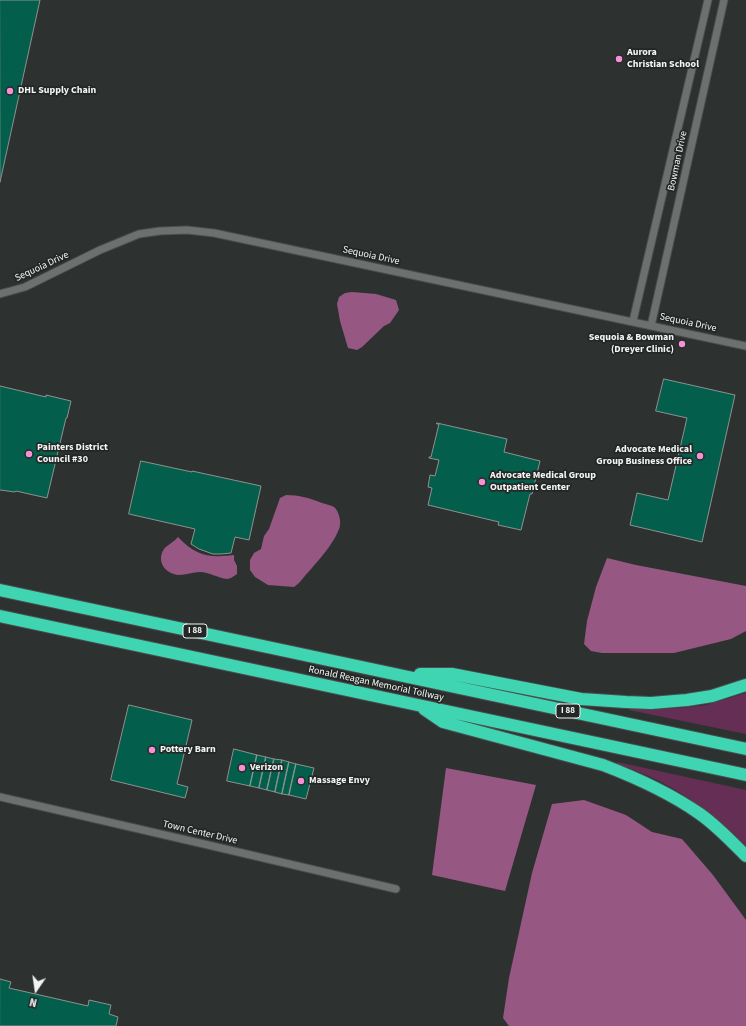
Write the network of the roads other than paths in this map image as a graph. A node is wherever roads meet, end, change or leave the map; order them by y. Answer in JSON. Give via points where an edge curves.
{"nodes":[{"id":1,"x":708,"y":0,"type":"edge"},
{"id":2,"x":724,"y":0,"type":"edge"},
{"id":3,"x":0,"y":294,"type":"edge"},
{"id":4,"x":633,"y":321,"type":"junction"},
{"id":5,"x":651,"y":326,"type":"junction"},
{"id":6,"x":746,"y":346,"type":"edge"},
{"id":7,"x":0,"y":590,"type":"edge"},
{"id":8,"x":0,"y":616,"type":"edge"},
{"id":9,"x":390,"y":673,"type":"junction"},
{"id":10,"x":746,"y":686,"type":"edge"},
{"id":11,"x":416,"y":704,"type":"junction"},
{"id":12,"x":746,"y":749,"type":"edge"},
{"id":13,"x":746,"y":775,"type":"edge"},
{"id":14,"x":0,"y":797,"type":"edge"},
{"id":15,"x":746,"y":856,"type":"edge"},
{"id":16,"x":396,"y":889,"type":"dead end"}],
"edges":[{"from":1,"to":4,"type":"street","name":"Bowman Drive"},
{"from":2,"to":5,"type":"street","name":"Bowman Drive"},
{"from":3,"to":4,"type":"street","name":"Sequoia Drive","via":[[25,287],[138,234],[187,230],[214,233]]},
{"from":4,"to":5,"type":"street","name":"Sequoia Drive"},
{"from":5,"to":6,"type":"street","name":"Sequoia Drive"},
{"from":7,"to":9,"type":"highway","name":"Ronald Reagan Memorial Tollway","number":"I 88"},
{"from":8,"to":11,"type":"highway","name":"Ronald Reagan Memorial Tollway"},
{"from":9,"to":10,"type":"highway","via":[[452,674],[581,699],[651,703],[712,696]]},
{"from":9,"to":12,"type":"highway","name":"Ronald Reagan Memorial Tollway","number":"I 88"},
{"from":11,"to":13,"type":"highway","name":"Ronald Reagan Memorial Tollway"},
{"from":11,"to":15,"type":"highway","via":[[443,722],[603,765],[658,788],[700,814]]},
{"from":14,"to":16,"type":"street","name":"Town Center Drive"}]}
